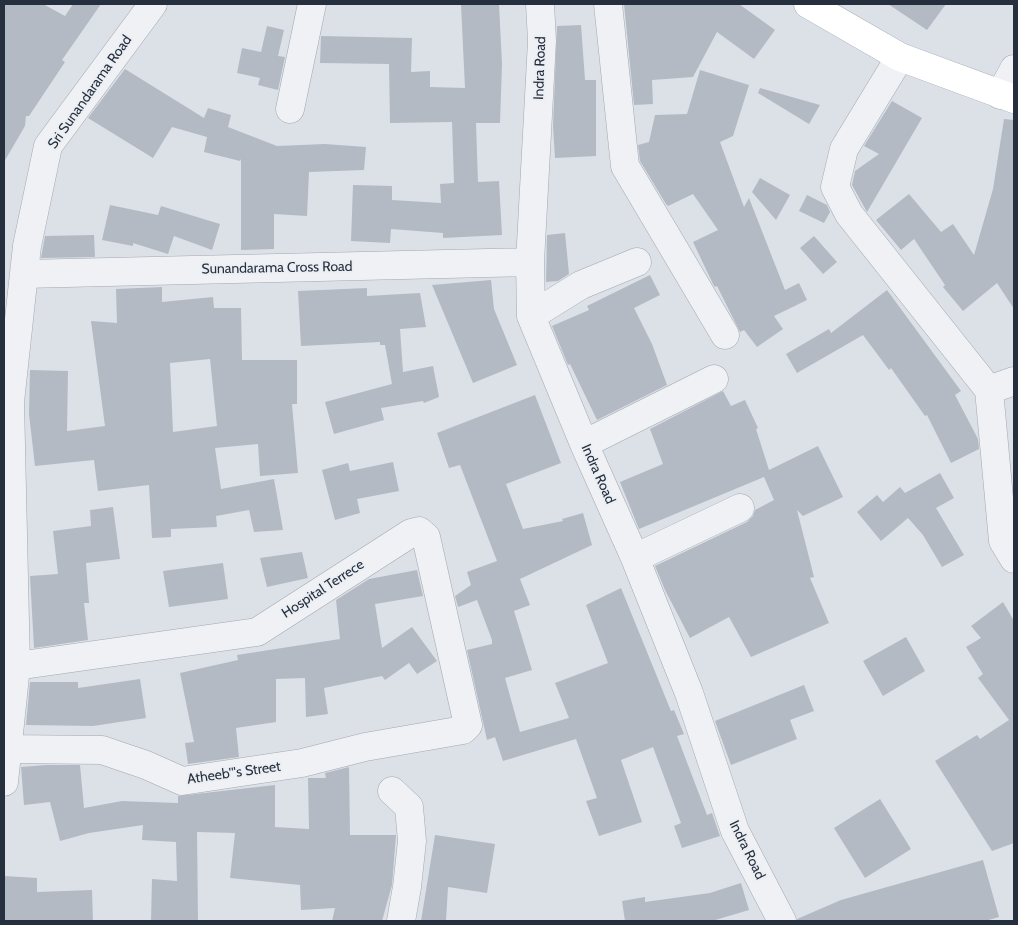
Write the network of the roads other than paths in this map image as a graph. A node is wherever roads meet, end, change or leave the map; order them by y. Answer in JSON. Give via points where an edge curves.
{"nodes":[{"id":1,"x":153,"y":4,"type":"edge"},
{"id":2,"x":312,"y":4,"type":"edge"},
{"id":3,"x":540,"y":4,"type":"edge"},
{"id":4,"x":608,"y":4,"type":"edge"},
{"id":5,"x":808,"y":4,"type":"edge"},
{"id":6,"x":900,"y":57,"type":"junction"},
{"id":7,"x":1014,"y":68,"type":"edge"},
{"id":8,"x":1007,"y":97,"type":"edge"},
{"id":9,"x":290,"y":109,"type":"dead end"},
{"id":10,"x":15,"y":243,"type":"edge"},
{"id":11,"x":530,"y":262,"type":"junction"},
{"id":12,"x":637,"y":262,"type":"dead end"},
{"id":13,"x":24,"y":274,"type":"junction"},
{"id":14,"x":531,"y":316,"type":"junction"},
{"id":15,"x":725,"y":335,"type":"dead end"},
{"id":16,"x":714,"y":379,"type":"dead end"},
{"id":17,"x":1014,"y":381,"type":"edge"},
{"id":18,"x":988,"y":390,"type":"junction"},
{"id":19,"x":7,"y":402,"type":"edge"},
{"id":20,"x":584,"y":444,"type":"junction"},
{"id":21,"x":740,"y":508,"type":"dead end"},
{"id":22,"x":635,"y":558,"type":"junction"},
{"id":23,"x":1014,"y":559,"type":"edge"},
{"id":24,"x":16,"y":666,"type":"junction"},
{"id":25,"x":463,"y":730,"type":"joint"},
{"id":26,"x":7,"y":749,"type":"junction"},
{"id":27,"x":4,"y":782,"type":"edge"},
{"id":28,"x":392,"y":791,"type":"dead end"},
{"id":29,"x":401,"y":921,"type":"edge"},
{"id":30,"x":782,"y":921,"type":"edge"}],
"edges":[{"from":1,"to":10,"type":"street","name":"Sri Sunandarama Road","via":[[48,146]]},
{"from":2,"to":9,"type":"street"},
{"from":3,"to":11,"type":"street","name":"Indra Road","via":[[542,41]]},
{"from":4,"to":15,"type":"street","via":[[625,166]]},
{"from":5,"to":6,"type":"main road"},
{"from":6,"to":8,"type":"main road"},
{"from":6,"to":18,"type":"street","via":[[844,149],[835,186],[849,214]]},
{"from":7,"to":8,"type":"street"},
{"from":10,"to":13,"type":"street","name":"Sri Sunandarama Road"},
{"from":11,"to":13,"type":"street","name":"Sunandarama Cross Road"},
{"from":11,"to":14,"type":"street","name":"Indra Road"},
{"from":12,"to":14,"type":"street","via":[[581,286]]},
{"from":13,"to":19,"type":"street","name":"Sri Sunandarama Road"},
{"from":14,"to":20,"type":"street","name":"Indra Road"},
{"from":16,"to":20,"type":"street"},
{"from":17,"to":18,"type":"street"},
{"from":18,"to":23,"type":"street","via":[[1003,541]]},
{"from":19,"to":24,"type":"street","name":"Sri Sunandarama Road"},
{"from":20,"to":22,"type":"street","name":"Indra Road"},
{"from":21,"to":22,"type":"street"},
{"from":22,"to":30,"type":"street","name":"Indra Road","via":[[689,693],[735,831]]},
{"from":24,"to":25,"type":"street","name":"Hospital Terrece","via":[[257,632],[411,533],[419,531],[426,537],[468,725]]},
{"from":24,"to":26,"type":"street","name":"Sri Sunandarama Road"},
{"from":25,"to":26,"type":"street","name":"Atheeb'''s Street","via":[[365,747],[302,763],[182,781],[102,750]]},
{"from":26,"to":27,"type":"street","name":"Sri Sunandarama Road"},
{"from":28,"to":29,"type":"street","via":[[409,807],[412,841]]}]}
